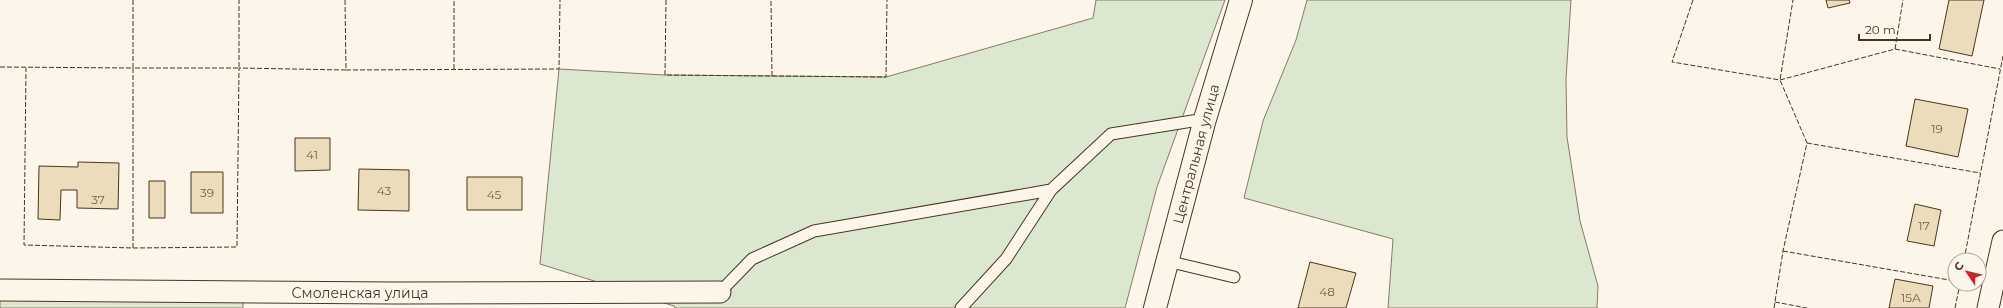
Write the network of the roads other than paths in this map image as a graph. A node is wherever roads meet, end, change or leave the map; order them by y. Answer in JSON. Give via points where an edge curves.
{"nodes":[{"id":1,"x":1241,"y":0,"type":"edge"},
{"id":2,"x":1205,"y":118,"type":"junction"},
{"id":3,"x":1051,"y":190,"type":"junction"},
{"id":4,"x":2003,"y":241,"type":"edge"},
{"id":5,"x":1167,"y":260,"type":"junction"},
{"id":6,"x":1234,"y":277,"type":"dead end"},
{"id":7,"x":0,"y":290,"type":"edge"},
{"id":8,"x":720,"y":292,"type":"joint"},
{"id":9,"x":961,"y":308,"type":"edge"},
{"id":10,"x":1155,"y":308,"type":"edge"},
{"id":11,"x":1988,"y":308,"type":"edge"}],
"edges":[{"from":1,"to":2,"type":"street","name":"Центральная улица"},
{"from":2,"to":3,"type":"lane","via":[[1111,134]]},
{"from":2,"to":5,"type":"street","name":"Центральная улица"},
{"from":3,"to":8,"type":"lane","via":[[814,231],[752,259]]},
{"from":3,"to":9,"type":"lane","via":[[1006,259]]},
{"from":4,"to":11,"type":"street"},
{"from":5,"to":6,"type":"lane"},
{"from":5,"to":10,"type":"street","name":"Центральная улица"},
{"from":7,"to":8,"type":"street","name":"Смоленская улица","via":[[394,294]]}]}
